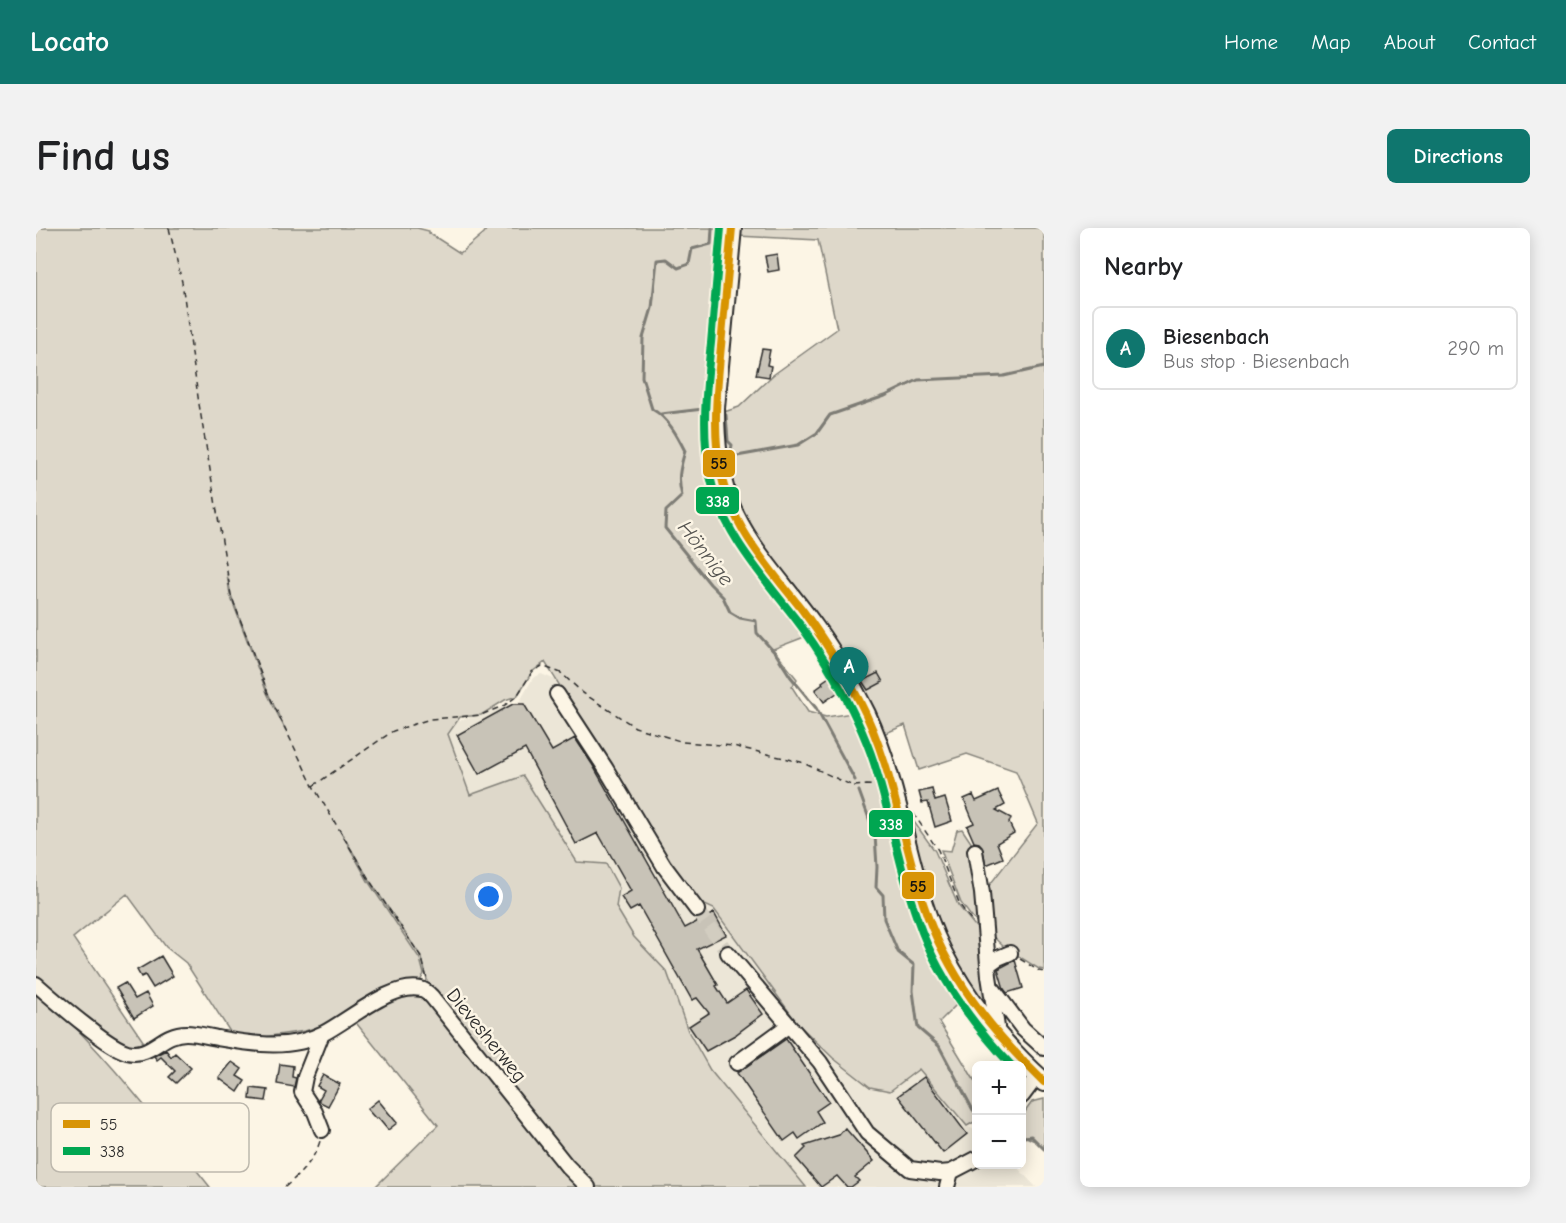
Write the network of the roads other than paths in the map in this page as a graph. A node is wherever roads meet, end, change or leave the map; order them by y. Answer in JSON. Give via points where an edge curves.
{"nodes":[{"id":1,"x":732,"y":228,"type":"edge"},
{"id":2,"x":557,"y":694,"type":"dead end"},
{"id":3,"x":975,"y":850,"type":"dead end"},
{"id":4,"x":697,"y":910,"type":"tunnel mouth"},
{"id":5,"x":728,"y":953,"type":"tunnel mouth"},
{"id":6,"x":1010,"y":953,"type":"road end"},
{"id":7,"x":988,"y":965,"type":"junction"},
{"id":8,"x":36,"y":984,"type":"edge"},
{"id":9,"x":992,"y":987,"type":"junction"},
{"id":10,"x":789,"y":1025,"type":"junction"},
{"id":11,"x":322,"y":1034,"type":"junction"},
{"id":12,"x":996,"y":1034,"type":"junction"},
{"id":13,"x":1044,"y":1048,"type":"edge"},
{"id":14,"x":737,"y":1063,"type":"dead end"},
{"id":15,"x":1040,"y":1079,"type":"edge"},
{"id":16,"x":1026,"y":1092,"type":"edge"},
{"id":17,"x":322,"y":1130,"type":"road end"},
{"id":18,"x":972,"y":1161,"type":"edge"},
{"id":19,"x":951,"y":1172,"type":"junction"},
{"id":20,"x":588,"y":1187,"type":"edge"},
{"id":21,"x":946,"y":1187,"type":"edge"}],
"edges":[{"from":1,"to":12,"type":"main road","via":[[715,408],[722,480],[747,538],[816,629],[876,737],[923,905],[962,987]]},
{"from":2,"to":4,"type":"street","via":[[664,866]]},
{"from":3,"to":7,"type":"street"},
{"from":5,"to":10,"type":"street"},
{"from":6,"to":7,"type":"street"},
{"from":7,"to":9,"type":"street"},
{"from":8,"to":11,"type":"street","name":"Dievesherweg","via":[[97,1034],[130,1053],[141,1053],[181,1033],[277,1045]]},
{"from":9,"to":12,"type":"street"},
{"from":9,"to":13,"type":"street","via":[[1023,1029]]},
{"from":10,"to":14,"type":"street"},
{"from":10,"to":19,"type":"street","via":[[820,1062],[867,1133],[910,1169]]},
{"from":11,"to":17,"type":"street","via":[[302,1092]]},
{"from":11,"to":20,"type":"street","name":"Dievesherweg","via":[[392,992],[424,989]]},
{"from":12,"to":15,"type":"main road"},
{"from":15,"to":16,"type":"street"},
{"from":18,"to":19,"type":"street"},
{"from":19,"to":21,"type":"street"}]}
